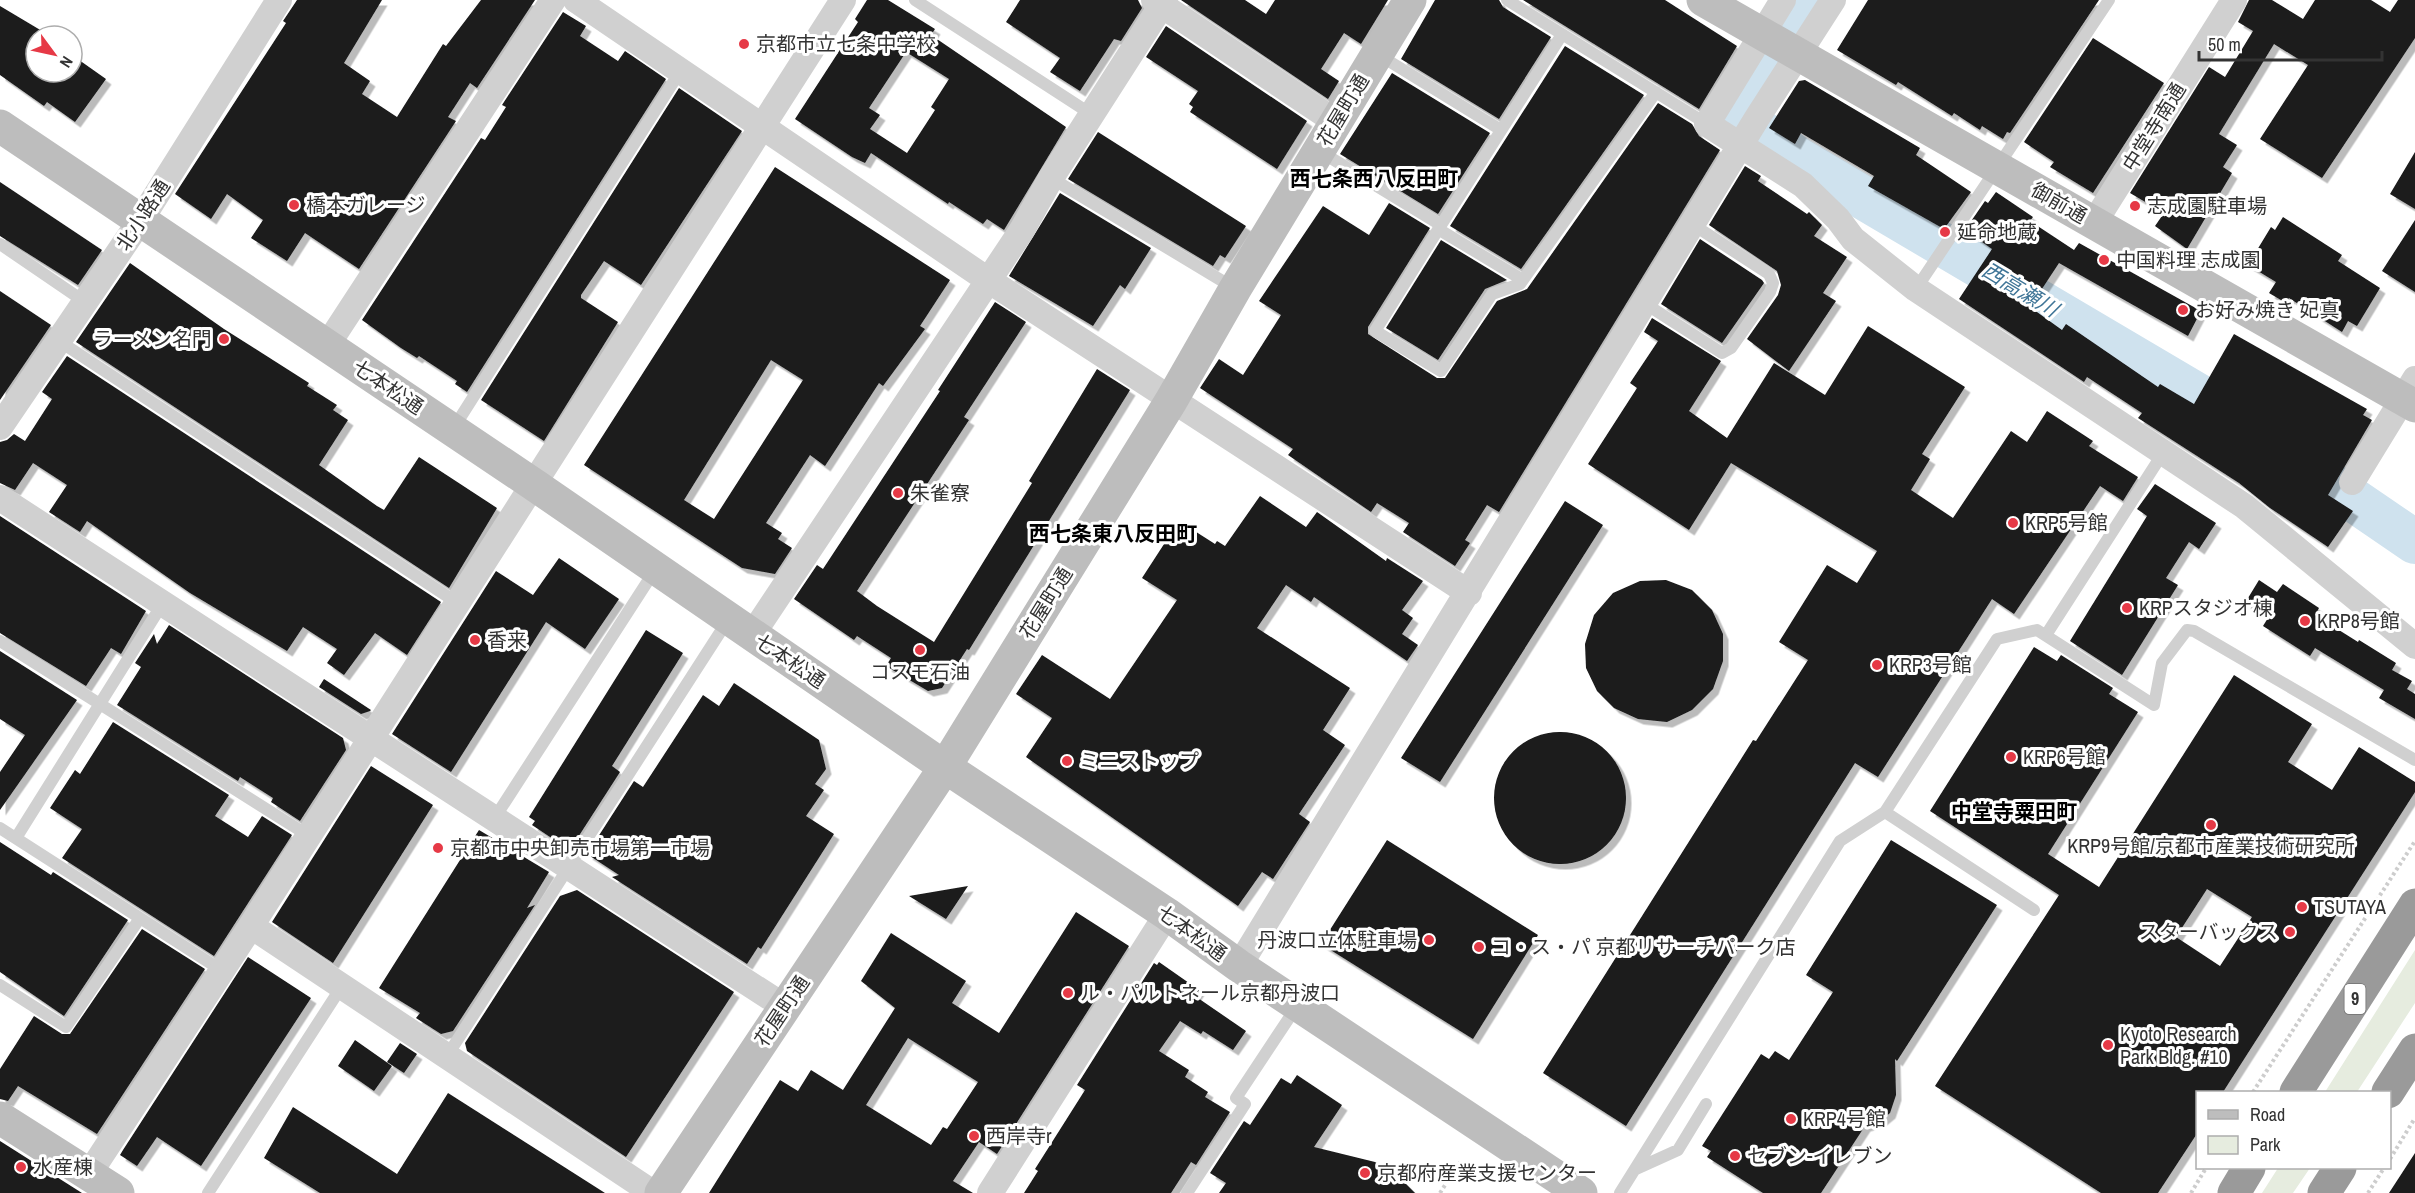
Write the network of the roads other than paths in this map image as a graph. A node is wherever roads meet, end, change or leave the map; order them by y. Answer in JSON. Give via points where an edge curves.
{"nodes":[{"id":1,"x":279,"y":0,"type":"edge"},
{"id":2,"x":553,"y":0,"type":"edge"},
{"id":3,"x":576,"y":0,"type":"edge"},
{"id":4,"x":843,"y":0,"type":"edge"},
{"id":5,"x":915,"y":0,"type":"edge"},
{"id":6,"x":1410,"y":0,"type":"edge"},
{"id":7,"x":1507,"y":0,"type":"edge"},
{"id":8,"x":1703,"y":0,"type":"edge"},
{"id":9,"x":1783,"y":0,"type":"edge"},
{"id":10,"x":1833,"y":0,"type":"edge"},
{"id":11,"x":2109,"y":0,"type":"edge"},
{"id":12,"x":2234,"y":0,"type":"edge"},
{"id":13,"x":1160,"y":2,"type":"edge"},
{"id":14,"x":1561,"y":36,"type":"junction"},
{"id":15,"x":1780,"y":44,"type":"junction"},
{"id":16,"x":1376,"y":54,"type":"junction"},
{"id":17,"x":681,"y":70,"type":"junction"},
{"id":18,"x":1656,"y":92,"type":"junction"},
{"id":19,"x":1091,"y":114,"type":"junction"},
{"id":20,"x":1336,"y":123,"type":"junction"},
{"id":21,"x":762,"y":124,"type":"junction"},
{"id":22,"x":1707,"y":124,"type":"junction"},
{"id":23,"x":0,"y":126,"type":"edge"},
{"id":24,"x":1501,"y":130,"type":"junction"},
{"id":25,"x":1748,"y":134,"type":"junction"},
{"id":26,"x":1319,"y":150,"type":"junction"},
{"id":27,"x":1998,"y":167,"type":"junction"},
{"id":28,"x":1051,"y":178,"type":"junction"},
{"id":29,"x":140,"y":221,"type":"junction"},
{"id":30,"x":1692,"y":224,"type":"junction"},
{"id":31,"x":2094,"y":224,"type":"junction"},
{"id":32,"x":1439,"y":227,"type":"junction"},
{"id":33,"x":0,"y":244,"type":"edge"},
{"id":34,"x":988,"y":280,"type":"junction"},
{"id":35,"x":1523,"y":280,"type":"junction"},
{"id":36,"x":1235,"y":289,"type":"junction"},
{"id":37,"x":1916,"y":289,"type":"junction"},
{"id":38,"x":85,"y":303,"type":"junction"},
{"id":39,"x":1644,"y":303,"type":"junction"},
{"id":40,"x":59,"y":341,"type":"junction"},
{"id":41,"x":326,"y":347,"type":"junction"},
{"id":42,"x":2411,"y":394,"type":"edge"},
{"id":43,"x":1171,"y":401,"type":"junction"},
{"id":44,"x":0,"y":427,"type":"edge"},
{"id":45,"x":453,"y":430,"type":"junction"},
{"id":46,"x":2163,"y":453,"type":"junction"},
{"id":47,"x":2352,"y":482,"type":"dead end"},
{"id":48,"x":533,"y":484,"type":"junction"},
{"id":49,"x":0,"y":498,"type":"edge"},
{"id":50,"x":656,"y":569,"type":"junction"},
{"id":51,"x":1469,"y":593,"type":"junction"},
{"id":52,"x":456,"y":602,"type":"junction"},
{"id":53,"x":163,"y":603,"type":"junction"},
{"id":54,"x":740,"y":627,"type":"junction"},
{"id":55,"x":2046,"y":635,"type":"junction"},
{"id":56,"x":0,"y":641,"type":"edge"},
{"id":57,"x":2415,"y":646,"type":"edge"},
{"id":58,"x":99,"y":704,"type":"junction"},
{"id":59,"x":370,"y":739,"type":"junction"},
{"id":60,"x":2415,"y":760,"type":"edge"},
{"id":61,"x":945,"y":767,"type":"junction"},
{"id":62,"x":1885,"y":812,"type":"junction"},
{"id":63,"x":494,"y":819,"type":"junction"},
{"id":64,"x":0,"y":828,"type":"edge"},
{"id":65,"x":309,"y":836,"type":"junction"},
{"id":66,"x":16,"y":838,"type":"junction"},
{"id":67,"x":569,"y":867,"type":"junction"},
{"id":68,"x":2415,"y":905,"type":"edge"},
{"id":69,"x":2034,"y":910,"type":"dead end"},
{"id":70,"x":1167,"y":914,"type":"junction"},
{"id":71,"x":140,"y":918,"type":"junction"},
{"id":72,"x":251,"y":926,"type":"junction"},
{"id":73,"x":1239,"y":966,"type":"junction"},
{"id":74,"x":221,"y":970,"type":"junction"},
{"id":75,"x":0,"y":985,"type":"edge"},
{"id":76,"x":342,"y":986,"type":"junction"},
{"id":77,"x":1298,"y":1005,"type":"junction"},
{"id":78,"x":785,"y":1007,"type":"junction"},
{"id":79,"x":2415,"y":1050,"type":"edge"},
{"id":80,"x":447,"y":1056,"type":"junction"},
{"id":81,"x":2297,"y":1091,"type":"edge"},
{"id":82,"x":2389,"y":1091,"type":"edge"},
{"id":83,"x":1706,"y":1104,"type":"dead end"},
{"id":84,"x":0,"y":1118,"type":"edge"},
{"id":85,"x":2248,"y":1169,"type":"edge"},
{"id":86,"x":2339,"y":1169,"type":"edge"},
{"id":87,"x":1635,"y":1170,"type":"junction"},
{"id":88,"x":89,"y":1174,"type":"junction"},
{"id":89,"x":118,"y":1193,"type":"edge"},
{"id":90,"x":208,"y":1193,"type":"edge"},
{"id":91,"x":653,"y":1193,"type":"edge"},
{"id":92,"x":661,"y":1193,"type":"edge"},
{"id":93,"x":990,"y":1193,"type":"edge"},
{"id":94,"x":1187,"y":1193,"type":"edge"},
{"id":95,"x":1581,"y":1193,"type":"edge"},
{"id":96,"x":1620,"y":1193,"type":"edge"},
{"id":97,"x":2234,"y":1193,"type":"edge"},
{"id":98,"x":2324,"y":1193,"type":"edge"}],
"edges":[{"from":1,"to":29,"type":"street","name":"北小路通"},
{"from":2,"to":41,"type":"street"},
{"from":3,"to":17,"type":"street"},
{"from":4,"to":21,"type":"street"},
{"from":5,"to":19,"type":"lane"},
{"from":6,"to":16,"type":"street","name":"花屋町通"},
{"from":7,"to":14,"type":"lane"},
{"from":8,"to":15,"type":"street","name":"御前通"},
{"from":9,"to":15,"type":"street"},
{"from":10,"to":15,"type":"street"},
{"from":11,"to":27,"type":"lane"},
{"from":12,"to":31,"type":"street","name":"中堂寺南通"},
{"from":13,"to":19,"type":"street"},
{"from":13,"to":20,"type":"street"},
{"from":14,"to":18,"type":"lane"},
{"from":14,"to":24,"type":"lane"},
{"from":15,"to":22,"type":"street"},
{"from":15,"to":25,"type":"street"},
{"from":15,"to":27,"type":"street","name":"御前通"},
{"from":16,"to":20,"type":"street","name":"花屋町通"},
{"from":16,"to":24,"type":"lane"},
{"from":17,"to":21,"type":"street"},
{"from":17,"to":45,"type":"lane"},
{"from":18,"to":22,"type":"lane"},
{"from":18,"to":35,"type":"lane"},
{"from":19,"to":28,"type":"street"},
{"from":20,"to":26,"type":"street","name":"花屋町通"},
{"from":21,"to":34,"type":"street"},
{"from":21,"to":48,"type":"street"},
{"from":22,"to":25,"type":"street"},
{"from":23,"to":29,"type":"street","name":"七本松通"},
{"from":24,"to":32,"type":"lane"},
{"from":25,"to":30,"type":"street"},
{"from":25,"to":37,"type":"street","via":[[1838,219],[1853,239]]},
{"from":26,"to":32,"type":"lane"},
{"from":26,"to":36,"type":"street","name":"花屋町通"},
{"from":27,"to":31,"type":"street","name":"御前通"},
{"from":27,"to":37,"type":"lane"},
{"from":28,"to":34,"type":"street"},
{"from":28,"to":36,"type":"lane"},
{"from":29,"to":38,"type":"street","name":"北小路通"},
{"from":29,"to":41,"type":"street","name":"七本松通"},
{"from":30,"to":39,"type":"street"},
{"from":30,"to":39,"type":"lane","via":[[1769,274],[1773,283],[1770,292],[1731,348],[1722,353]]},
{"from":31,"to":42,"type":"street","name":"御前通"},
{"from":32,"to":35,"type":"lane"},
{"from":32,"to":35,"type":"lane","via":[[1375,332],[1441,371],[1492,294]]},
{"from":33,"to":38,"type":"lane"},
{"from":34,"to":43,"type":"street"},
{"from":34,"to":54,"type":"street"},
{"from":36,"to":43,"type":"street","name":"花屋町通"},
{"from":37,"to":46,"type":"street"},
{"from":38,"to":40,"type":"street","name":"北小路通"},
{"from":39,"to":51,"type":"street"},
{"from":40,"to":44,"type":"street","name":"北小路通"},
{"from":40,"to":52,"type":"lane"},
{"from":41,"to":45,"type":"street","name":"七本松通"},
{"from":42,"to":47,"type":"street"},
{"from":43,"to":51,"type":"street"},
{"from":43,"to":61,"type":"street","name":"花屋町通"},
{"from":45,"to":48,"type":"street","name":"七本松通"},
{"from":46,"to":55,"type":"lane"},
{"from":46,"to":57,"type":"street","via":[[2244,506]]},
{"from":48,"to":50,"type":"street","name":"七本松通"},
{"from":48,"to":52,"type":"street"},
{"from":49,"to":53,"type":"street"},
{"from":50,"to":54,"type":"street","name":"七本松通"},
{"from":50,"to":63,"type":"lane"},
{"from":51,"to":73,"type":"street"},
{"from":52,"to":59,"type":"street"},
{"from":53,"to":58,"type":"lane"},
{"from":53,"to":59,"type":"street"},
{"from":54,"to":61,"type":"street","name":"七本松通"},
{"from":54,"to":67,"type":"lane"},
{"from":55,"to":60,"type":"lane","via":[[2154,705],[2162,663],[2187,630],[2194,631]]},
{"from":55,"to":62,"type":"lane","via":[[2037,630],[1997,639]]},
{"from":56,"to":58,"type":"lane"},
{"from":58,"to":65,"type":"lane"},
{"from":58,"to":66,"type":"lane"},
{"from":59,"to":63,"type":"street"},
{"from":59,"to":65,"type":"street"},
{"from":61,"to":70,"type":"street","name":"七本松通"},
{"from":61,"to":78,"type":"street","name":"花屋町通"},
{"from":62,"to":69,"type":"lane"},
{"from":62,"to":87,"type":"lane","via":[[1840,841]]},
{"from":63,"to":67,"type":"street"},
{"from":64,"to":66,"type":"lane"},
{"from":65,"to":72,"type":"street"},
{"from":66,"to":71,"type":"lane"},
{"from":67,"to":78,"type":"street"},
{"from":67,"to":80,"type":"lane"},
{"from":68,"to":81,"type":"highway","number":"9"},
{"from":70,"to":73,"type":"street","name":"七本松通"},
{"from":70,"to":93,"type":"street"},
{"from":71,"to":74,"type":"lane"},
{"from":71,"to":75,"type":"lane","via":[[66,1027]]},
{"from":72,"to":74,"type":"street"},
{"from":72,"to":76,"type":"street"},
{"from":73,"to":77,"type":"street","name":"七本松通"},
{"from":74,"to":88,"type":"street"},
{"from":76,"to":80,"type":"street"},
{"from":76,"to":90,"type":"lane"},
{"from":77,"to":94,"type":"lane","via":[[1236,1098],[1245,1104]]},
{"from":77,"to":95,"type":"street","name":"七本松通"},
{"from":78,"to":92,"type":"street","name":"花屋町通"},
{"from":79,"to":82,"type":"highway"},
{"from":80,"to":91,"type":"street"},
{"from":83,"to":87,"type":"lane","via":[[1678,1150]]},
{"from":84,"to":88,"type":"street"},
{"from":85,"to":97,"type":"highway"},
{"from":86,"to":98,"type":"highway"},
{"from":87,"to":96,"type":"lane"},
{"from":88,"to":89,"type":"street"}]}
